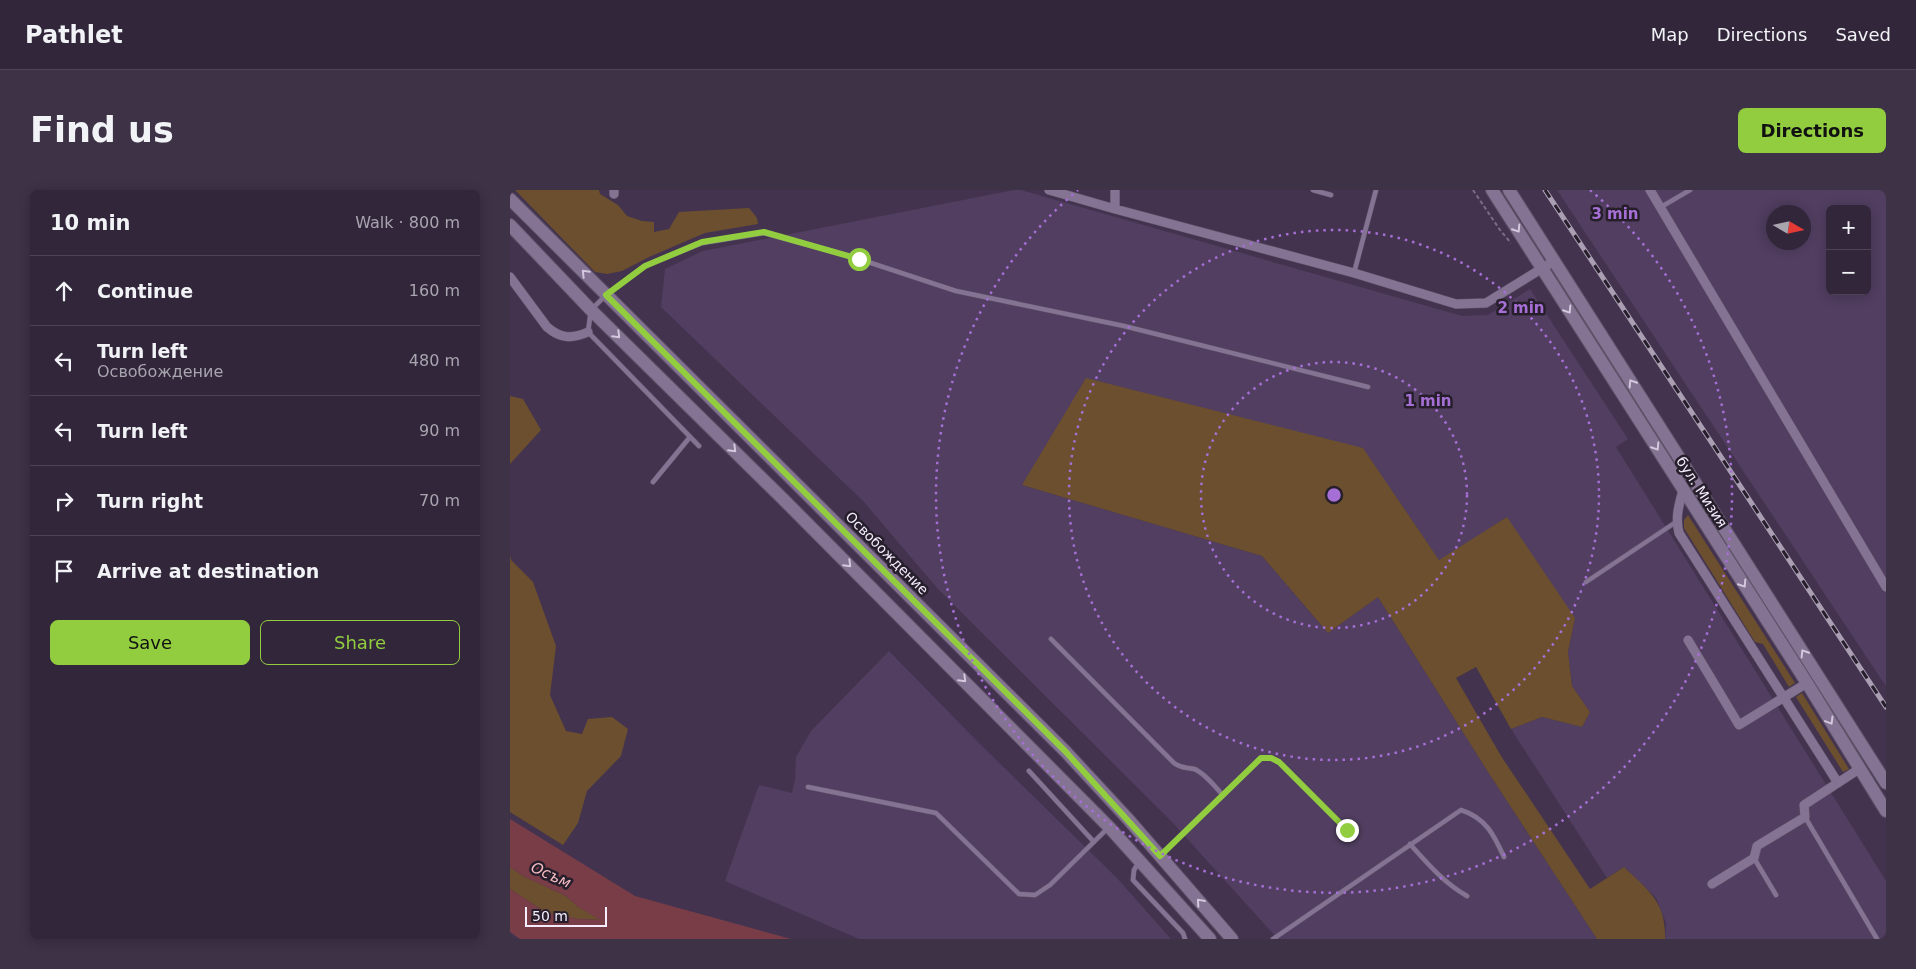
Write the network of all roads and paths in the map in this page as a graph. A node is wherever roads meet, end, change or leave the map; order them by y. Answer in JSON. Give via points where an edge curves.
{"nodes":[{"id":1,"x":1049,"y":190,"type":"edge"},
{"id":2,"x":1114,"y":190,"type":"edge"},
{"id":3,"x":1313,"y":190,"type":"edge"},
{"id":4,"x":1376,"y":190,"type":"edge"},
{"id":5,"x":1473,"y":190,"type":"edge"},
{"id":6,"x":1492,"y":190,"type":"edge"},
{"id":7,"x":1509,"y":190,"type":"edge"},
{"id":8,"x":1650,"y":190,"type":"edge"},
{"id":9,"x":1690,"y":190,"type":"edge"},
{"id":10,"x":1331,"y":195,"type":"dead end"},
{"id":11,"x":510,"y":199,"type":"edge"},
{"id":12,"x":1660,"y":208,"type":"junction"},
{"id":13,"x":1115,"y":209,"type":"junction"},
{"id":14,"x":510,"y":225,"type":"edge"},
{"id":15,"x":1515,"y":248,"type":"dead end"},
{"id":16,"x":1554,"y":261,"type":"junction"},
{"id":17,"x":1542,"y":269,"type":"junction"},
{"id":18,"x":1354,"y":274,"type":"junction"},
{"id":19,"x":510,"y":277,"type":"edge"},
{"id":20,"x":606,"y":295,"type":"junction"},
{"id":21,"x":591,"y":310,"type":"junction"},
{"id":22,"x":588,"y":332,"type":"junction"},
{"id":23,"x":1368,"y":387,"type":"dead end"},
{"id":24,"x":690,"y":436,"type":"junction"},
{"id":25,"x":699,"y":446,"type":"dead end"},
{"id":26,"x":653,"y":482,"type":"dead end"},
{"id":27,"x":1683,"y":490,"type":"junction"},
{"id":28,"x":1676,"y":522,"type":"junction"},
{"id":29,"x":1586,"y":582,"type":"dead end"},
{"id":30,"x":1886,"y":587,"type":"edge"},
{"id":31,"x":1051,"y":639,"type":"dead end"},
{"id":32,"x":1688,"y":640,"type":"dead end"},
{"id":33,"x":1806,"y":683,"type":"junction"},
{"id":34,"x":1784,"y":698,"type":"junction"},
{"id":35,"x":1859,"y":769,"type":"junction"},
{"id":36,"x":1029,"y":772,"type":"dead end"},
{"id":37,"x":1886,"y":782,"type":"edge"},
{"id":38,"x":1838,"y":783,"type":"junction"},
{"id":39,"x":808,"y":787,"type":"dead end"},
{"id":40,"x":1222,"y":794,"type":"junction"},
{"id":41,"x":1886,"y":811,"type":"edge"},
{"id":42,"x":1805,"y":816,"type":"junction"},
{"id":43,"x":1109,"y":827,"type":"junction"},
{"id":44,"x":1347,"y":830,"type":"dead end"},
{"id":45,"x":1094,"y":842,"type":"junction"},
{"id":46,"x":1410,"y":844,"type":"junction"},
{"id":47,"x":1160,"y":856,"type":"junction"},
{"id":48,"x":1504,"y":857,"type":"dead end"},
{"id":49,"x":1754,"y":858,"type":"junction"},
{"id":50,"x":1139,"y":861,"type":"junction"},
{"id":51,"x":1712,"y":884,"type":"dead end"},
{"id":52,"x":1776,"y":895,"type":"dead end"},
{"id":53,"x":1467,"y":896,"type":"dead end"},
{"id":54,"x":1185,"y":939,"type":"edge"},
{"id":55,"x":1210,"y":939,"type":"edge"},
{"id":56,"x":1232,"y":939,"type":"edge"},
{"id":57,"x":1274,"y":939,"type":"edge"},
{"id":58,"x":1876,"y":939,"type":"edge"}],
"edges":[{"from":1,"to":13,"type":"street"},
{"from":2,"to":13,"type":"street"},
{"from":3,"to":10,"type":"lane"},
{"from":4,"to":18,"type":"lane"},
{"from":5,"to":15,"type":"path"},
{"from":6,"to":17,"type":"street","name":"бул. Мизия","one_way":true},
{"from":7,"to":16,"type":"street","name":"бул. Мизия"},
{"from":8,"to":12,"type":"street"},
{"from":9,"to":12,"type":"lane"},
{"from":20,"to":11,"type":"street","name":"Освобождение","one_way":true},
{"from":12,"to":30,"type":"street"},
{"from":13,"to":18,"type":"street"},
{"from":14,"to":21,"type":"street"},
{"from":16,"to":17,"type":"street"},
{"from":37,"to":16,"type":"street","name":"бул. Мизия","one_way":true},
{"from":17,"to":18,"type":"street","via":[[1486,303],[1456,304]]},
{"from":17,"to":27,"type":"street","name":"бул. Мизия","one_way":true},
{"from":19,"to":22,"type":"street","via":[[554,333],[570,338]]},
{"from":20,"to":21,"type":"lane"},
{"from":20,"to":23,"type":"lane","via":[[645,266],[702,242],[764,232],[956,291],[1131,328]]},
{"from":20,"to":47,"type":"street","name":"Освобождение","via":[[1065,751]]},
{"from":21,"to":22,"type":"lane"},
{"from":21,"to":43,"type":"street","one_way":true},
{"from":22,"to":24,"type":"lane"},
{"from":24,"to":25,"type":"lane"},
{"from":24,"to":26,"type":"lane"},
{"from":27,"to":28,"type":"street"},
{"from":27,"to":33,"type":"street","name":"бул. Мизия","one_way":true},
{"from":28,"to":29,"type":"lane"},
{"from":28,"to":34,"type":"street","via":[[1679,533]]},
{"from":31,"to":40,"type":"lane","via":[[1174,763],[1180,768],[1194,769]]},
{"from":32,"to":34,"type":"street","via":[[1740,725]]},
{"from":33,"to":34,"type":"street"},
{"from":33,"to":35,"type":"street","name":"бул. Мизия","one_way":true},
{"from":34,"to":38,"type":"street"},
{"from":35,"to":38,"type":"street"},
{"from":35,"to":41,"type":"street","name":"бул. Мизия"},
{"from":36,"to":45,"type":"lane"},
{"from":38,"to":42,"type":"street","via":[[1804,805]]},
{"from":39,"to":45,"type":"lane","via":[[936,813],[1019,894],[1035,895],[1050,885]]},
{"from":40,"to":44,"type":"lane","via":[[1261,758],[1271,758],[1279,762]]},
{"from":40,"to":47,"type":"lane"},
{"from":42,"to":49,"type":"street","via":[[1757,846]]},
{"from":42,"to":58,"type":"lane"},
{"from":43,"to":45,"type":"lane"},
{"from":43,"to":50,"type":"street"},
{"from":46,"to":48,"type":"lane","via":[[1461,810],[1475,815],[1493,834]]},
{"from":46,"to":53,"type":"lane","via":[[1439,877]]},
{"from":46,"to":57,"type":"lane"},
{"from":56,"to":47,"type":"street","name":"Освобождение","one_way":true},
{"from":49,"to":51,"type":"street"},
{"from":49,"to":52,"type":"lane"},
{"from":50,"to":54,"type":"lane","via":[[1133,880]]},
{"from":50,"to":55,"type":"street"}]}
